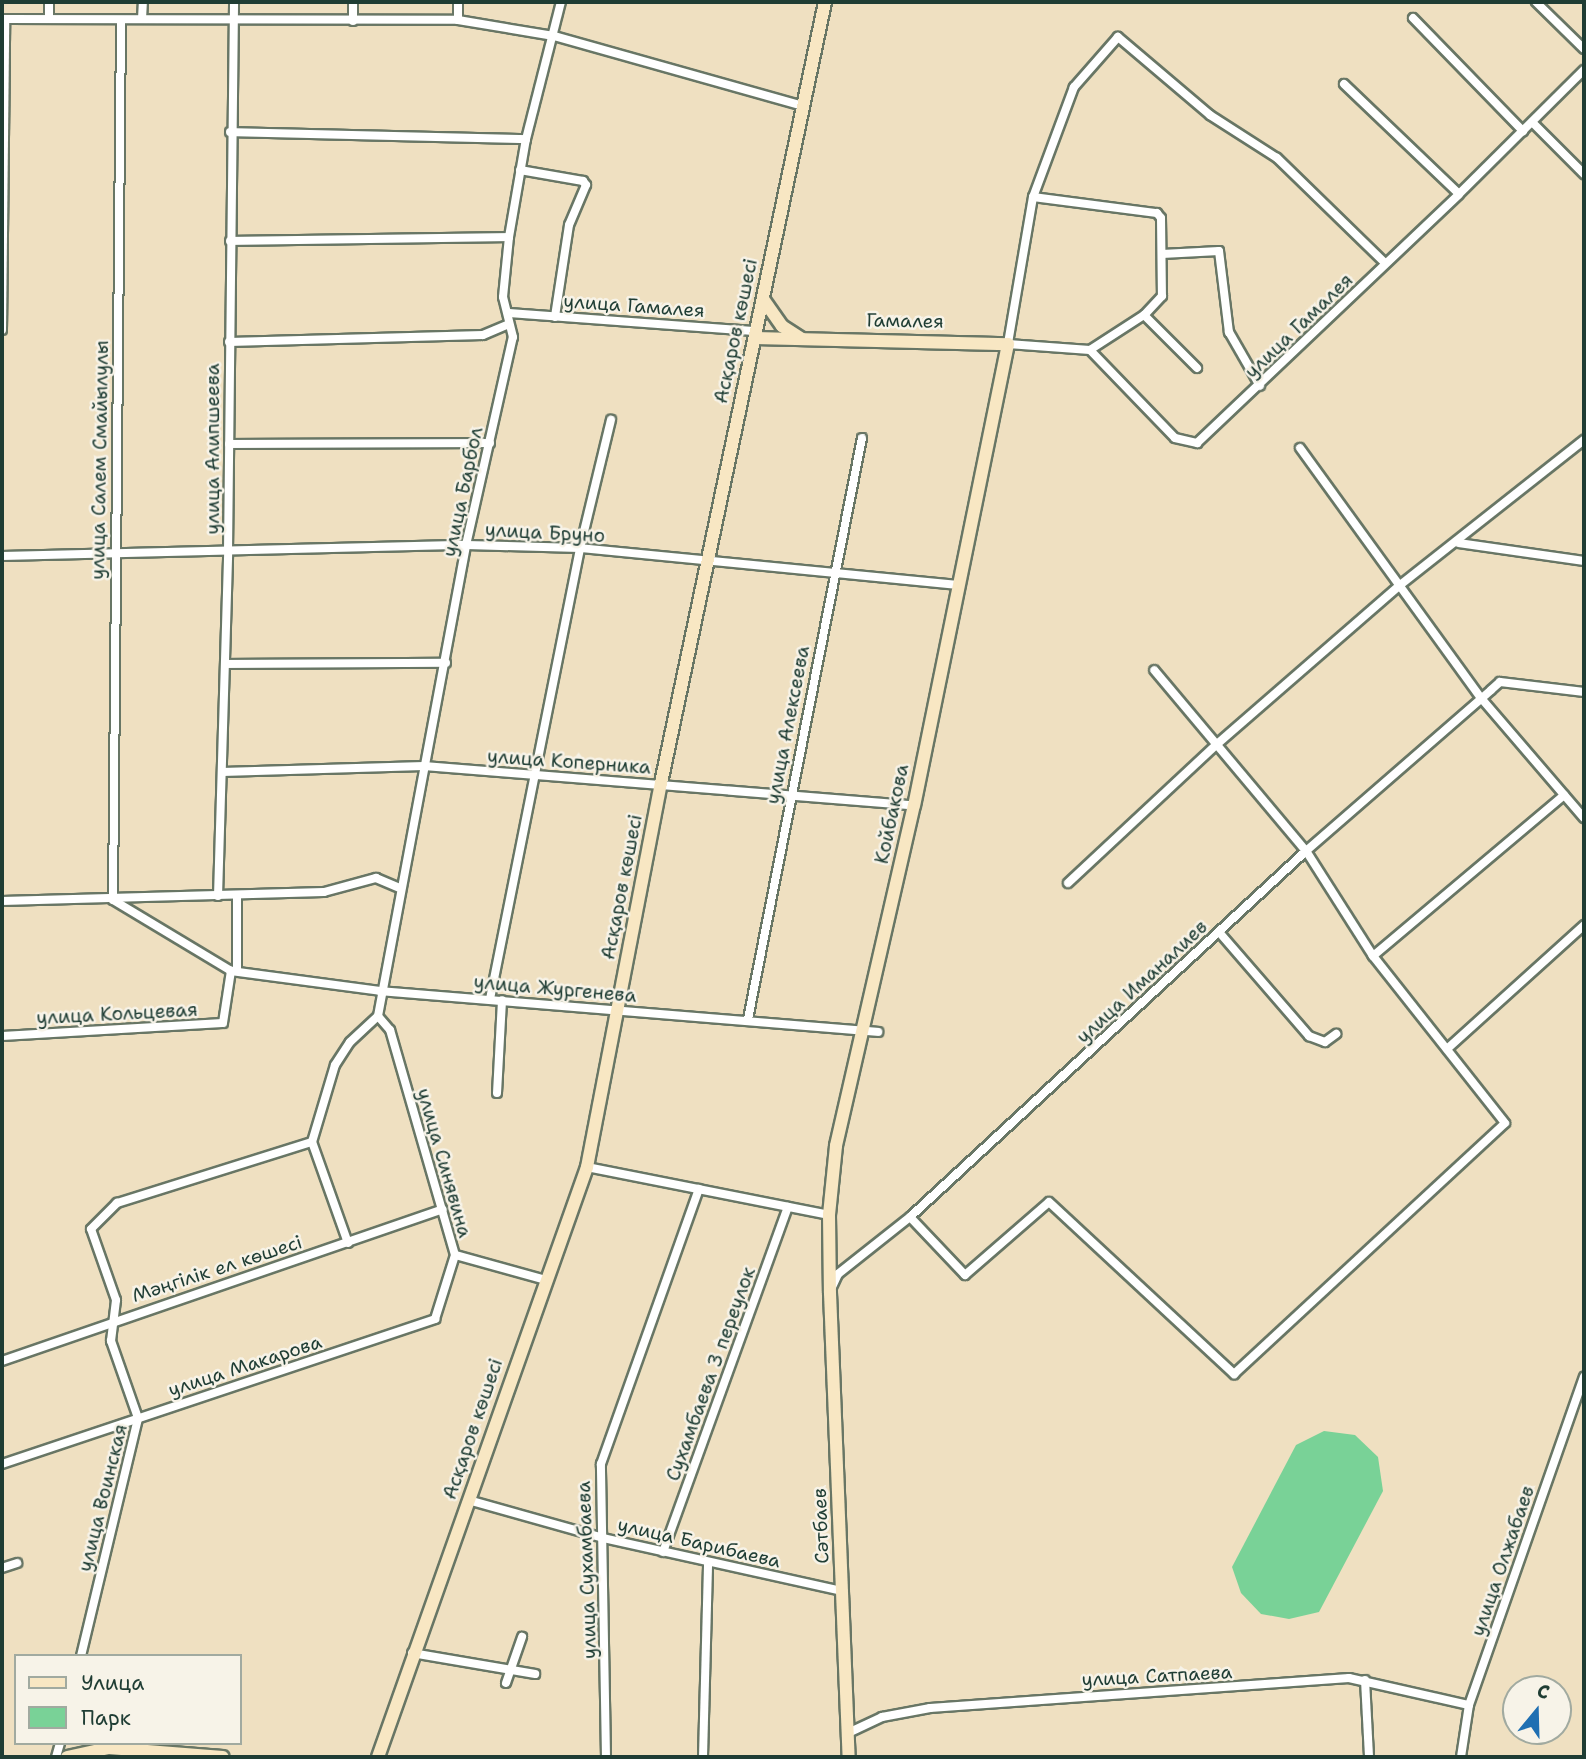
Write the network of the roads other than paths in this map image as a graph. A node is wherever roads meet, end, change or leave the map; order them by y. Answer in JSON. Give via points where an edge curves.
{"nodes":[{"id":1,"x":49,"y":2,"type":"edge"},
{"id":2,"x":142,"y":2,"type":"edge"},
{"id":3,"x":234,"y":2,"type":"edge"},
{"id":4,"x":353,"y":2,"type":"edge"},
{"id":5,"x":458,"y":2,"type":"edge"},
{"id":6,"x":561,"y":2,"type":"edge"},
{"id":7,"x":825,"y":2,"type":"edge"},
{"id":8,"x":1536,"y":2,"type":"edge"},
{"id":9,"x":1413,"y":18,"type":"dead end"},
{"id":10,"x":4,"y":19,"type":"edge"},
{"id":11,"x":49,"y":19,"type":"junction"},
{"id":12,"x":142,"y":19,"type":"junction"},
{"id":13,"x":121,"y":20,"type":"junction"},
{"id":14,"x":233,"y":20,"type":"junction"},
{"id":15,"x":458,"y":20,"type":"junction"},
{"id":16,"x":353,"y":21,"type":"junction"},
{"id":17,"x":554,"y":36,"type":"junction"},
{"id":18,"x":1584,"y":50,"type":"edge"},
{"id":19,"x":1584,"y":70,"type":"edge"},
{"id":20,"x":1344,"y":84,"type":"dead end"},
{"id":21,"x":803,"y":106,"type":"junction"},
{"id":22,"x":1532,"y":122,"type":"junction"},
{"id":23,"x":1523,"y":131,"type":"junction"},
{"id":24,"x":230,"y":132,"type":"junction"},
{"id":25,"x":526,"y":139,"type":"junction"},
{"id":26,"x":520,"y":170,"type":"junction"},
{"id":27,"x":1584,"y":174,"type":"edge"},
{"id":28,"x":1459,"y":194,"type":"junction"},
{"id":29,"x":1033,"y":197,"type":"junction"},
{"id":30,"x":509,"y":237,"type":"junction"},
{"id":31,"x":230,"y":240,"type":"junction"},
{"id":32,"x":1162,"y":254,"type":"junction"},
{"id":33,"x":1385,"y":263,"type":"junction"},
{"id":34,"x":763,"y":299,"type":"junction"},
{"id":35,"x":509,"y":313,"type":"junction"},
{"id":36,"x":1144,"y":315,"type":"junction"},
{"id":37,"x":555,"y":317,"type":"junction"},
{"id":38,"x":507,"y":325,"type":"junction"},
{"id":39,"x":2,"y":330,"type":"edge"},
{"id":40,"x":755,"y":335,"type":"junction"},
{"id":41,"x":802,"y":339,"type":"junction"},
{"id":42,"x":229,"y":342,"type":"junction"},
{"id":43,"x":1008,"y":344,"type":"junction"},
{"id":44,"x":1090,"y":350,"type":"junction"},
{"id":45,"x":1197,"y":368,"type":"dead end"},
{"id":46,"x":1260,"y":386,"type":"junction"},
{"id":47,"x":611,"y":420,"type":"dead end"},
{"id":48,"x":862,"y":438,"type":"dead end"},
{"id":49,"x":1584,"y":440,"type":"edge"},
{"id":50,"x":490,"y":443,"type":"junction"},
{"id":51,"x":229,"y":444,"type":"junction"},
{"id":52,"x":1300,"y":448,"type":"dead end"},
{"id":53,"x":1458,"y":543,"type":"junction"},
{"id":54,"x":466,"y":545,"type":"junction"},
{"id":55,"x":580,"y":548,"type":"junction"},
{"id":56,"x":228,"y":551,"type":"junction"},
{"id":57,"x":113,"y":553,"type":"junction"},
{"id":58,"x":2,"y":556,"type":"edge"},
{"id":59,"x":1584,"y":561,"type":"edge"},
{"id":60,"x":707,"y":563,"type":"junction"},
{"id":61,"x":835,"y":574,"type":"junction"},
{"id":62,"x":959,"y":585,"type":"junction"},
{"id":63,"x":1399,"y":586,"type":"junction"},
{"id":64,"x":446,"y":663,"type":"junction"},
{"id":65,"x":225,"y":664,"type":"junction"},
{"id":66,"x":1154,"y":670,"type":"dead end"},
{"id":67,"x":1584,"y":692,"type":"edge"},
{"id":68,"x":1481,"y":698,"type":"junction"},
{"id":69,"x":1216,"y":745,"type":"junction"},
{"id":70,"x":424,"y":766,"type":"junction"},
{"id":71,"x":222,"y":772,"type":"junction"},
{"id":72,"x":533,"y":778,"type":"junction"},
{"id":73,"x":661,"y":783,"type":"junction"},
{"id":74,"x":789,"y":794,"type":"junction"},
{"id":75,"x":1564,"y":795,"type":"junction"},
{"id":76,"x":914,"y":805,"type":"junction"},
{"id":77,"x":1584,"y":818,"type":"edge"},
{"id":78,"x":1306,"y":851,"type":"junction"},
{"id":79,"x":1068,"y":883,"type":"dead end"},
{"id":80,"x":399,"y":888,"type":"junction"},
{"id":81,"x":237,"y":895,"type":"junction"},
{"id":82,"x":218,"y":896,"type":"junction"},
{"id":83,"x":113,"y":900,"type":"junction"},
{"id":84,"x":2,"y":901,"type":"edge"},
{"id":85,"x":1584,"y":925,"type":"edge"},
{"id":86,"x":1219,"y":932,"type":"junction"},
{"id":87,"x":1373,"y":956,"type":"junction"},
{"id":88,"x":234,"y":971,"type":"junction"},
{"id":89,"x":380,"y":991,"type":"junction"},
{"id":90,"x":489,"y":999,"type":"junction"},
{"id":91,"x":502,"y":1000,"type":"junction"},
{"id":92,"x":618,"y":1010,"type":"junction"},
{"id":93,"x":378,"y":1016,"type":"junction"},
{"id":94,"x":748,"y":1018,"type":"junction"},
{"id":95,"x":862,"y":1032,"type":"junction"},
{"id":96,"x":878,"y":1032,"type":"dead end"},
{"id":97,"x":1336,"y":1034,"type":"dead end"},
{"id":98,"x":2,"y":1036,"type":"edge"},
{"id":99,"x":1447,"y":1049,"type":"junction"},
{"id":100,"x":497,"y":1093,"type":"dead end"},
{"id":101,"x":312,"y":1142,"type":"junction"},
{"id":102,"x":587,"y":1167,"type":"junction"},
{"id":103,"x":699,"y":1189,"type":"junction"},
{"id":104,"x":788,"y":1207,"type":"junction"},
{"id":105,"x":443,"y":1209,"type":"junction"},
{"id":106,"x":829,"y":1215,"type":"junction"},
{"id":107,"x":911,"y":1217,"type":"junction"},
{"id":108,"x":348,"y":1243,"type":"junction"},
{"id":109,"x":455,"y":1255,"type":"junction"},
{"id":110,"x":546,"y":1280,"type":"junction"},
{"id":111,"x":830,"y":1293,"type":"junction"},
{"id":112,"x":114,"y":1320,"type":"junction"},
{"id":113,"x":2,"y":1361,"type":"edge"},
{"id":114,"x":1584,"y":1377,"type":"edge"},
{"id":115,"x":138,"y":1418,"type":"junction"},
{"id":116,"x":2,"y":1464,"type":"edge"},
{"id":117,"x":468,"y":1500,"type":"junction"},
{"id":118,"x":603,"y":1538,"type":"junction"},
{"id":119,"x":663,"y":1552,"type":"junction"},
{"id":120,"x":708,"y":1562,"type":"junction"},
{"id":121,"x":16,"y":1563,"type":"dead end"},
{"id":122,"x":2,"y":1568,"type":"edge"},
{"id":123,"x":843,"y":1591,"type":"junction"},
{"id":124,"x":522,"y":1637,"type":"dead end"},
{"id":125,"x":412,"y":1653,"type":"junction"},
{"id":126,"x":81,"y":1654,"type":"edge"},
{"id":127,"x":510,"y":1670,"type":"junction"},
{"id":128,"x":536,"y":1674,"type":"dead end"},
{"id":129,"x":1365,"y":1680,"type":"junction"},
{"id":130,"x":506,"y":1684,"type":"dead end"},
{"id":131,"x":1469,"y":1704,"type":"junction"},
{"id":132,"x":848,"y":1733,"type":"junction"},
{"id":133,"x":67,"y":1757,"type":"edge"},
{"id":134,"x":223,"y":1757,"type":"edge"},
{"id":135,"x":378,"y":1757,"type":"edge"},
{"id":136,"x":606,"y":1757,"type":"edge"},
{"id":137,"x":703,"y":1757,"type":"edge"},
{"id":138,"x":849,"y":1757,"type":"edge"},
{"id":139,"x":1369,"y":1757,"type":"edge"},
{"id":140,"x":1461,"y":1757,"type":"edge"}],
"edges":[{"from":1,"to":11,"type":"street"},
{"from":2,"to":12,"type":"street"},
{"from":3,"to":14,"type":"street","name":"улица Алипшеева"},
{"from":4,"to":16,"type":"street"},
{"from":5,"to":15,"type":"street"},
{"from":6,"to":17,"type":"street","name":"улица Барбол"},
{"from":7,"to":21,"type":"street","name":"Асқаров көшесі"},
{"from":8,"to":18,"type":"street"},
{"from":9,"to":23,"type":"street"},
{"from":10,"to":11,"type":"street"},
{"from":10,"to":39,"type":"street"},
{"from":11,"to":13,"type":"street"},
{"from":12,"to":13,"type":"street"},
{"from":12,"to":14,"type":"street"},
{"from":13,"to":57,"type":"street","name":"улица Салем Смайылулы"},
{"from":14,"to":16,"type":"street"},
{"from":14,"to":24,"type":"street","name":"улица Алипшеева"},
{"from":15,"to":16,"type":"street"},
{"from":15,"to":17,"type":"street"},
{"from":17,"to":21,"type":"street"},
{"from":17,"to":25,"type":"street","name":"улица Барбол"},
{"from":19,"to":22,"type":"street","name":"улица Гамалея"},
{"from":20,"to":28,"type":"street"},
{"from":21,"to":34,"type":"street","name":"Асқаров көшесі"},
{"from":22,"to":23,"type":"street","name":"улица Гамалея"},
{"from":22,"to":27,"type":"street"},
{"from":23,"to":28,"type":"street","name":"улица Гамалея"},
{"from":24,"to":25,"type":"street"},
{"from":24,"to":31,"type":"street","name":"улица Алипшеева"},
{"from":25,"to":26,"type":"street","name":"улица Барбол"},
{"from":26,"to":30,"type":"street","name":"улица Барбол"},
{"from":26,"to":37,"type":"street","via":[[586,186],[569,225]]},
{"from":28,"to":33,"type":"street","name":"улица Гамалея"},
{"from":29,"to":32,"type":"street","via":[[1157,213]]},
{"from":29,"to":33,"type":"street","via":[[1074,87],[1118,37],[1210,115],[1277,158]]},
{"from":29,"to":43,"type":"street"},
{"from":30,"to":31,"type":"street"},
{"from":30,"to":35,"type":"street","name":"улица Барбол","via":[[503,297]]},
{"from":31,"to":42,"type":"street","name":"улица Алипшеева"},
{"from":32,"to":36,"type":"street","via":[[1163,294]]},
{"from":32,"to":46,"type":"street","via":[[1219,251],[1229,332]]},
{"from":33,"to":46,"type":"street","name":"улица Гамалея"},
{"from":34,"to":40,"type":"street","name":"Асқаров көшесі"},
{"from":34,"to":41,"type":"street","via":[[782,326]]},
{"from":35,"to":37,"type":"street","name":"улица Гамалея"},
{"from":35,"to":38,"type":"street","name":"улица Барбол"},
{"from":36,"to":44,"type":"street"},
{"from":36,"to":45,"type":"street"},
{"from":37,"to":40,"type":"street","name":"улица Гамалея"},
{"from":38,"to":42,"type":"street","via":[[483,335]]},
{"from":38,"to":50,"type":"street","name":"улица Барбол","via":[[513,337]]},
{"from":40,"to":41,"type":"street","name":"Гамалея"},
{"from":40,"to":60,"type":"street","name":"Асқаров көшесі"},
{"from":41,"to":43,"type":"street","name":"Гамалея"},
{"from":42,"to":51,"type":"street","name":"улица Алипшеева"},
{"from":43,"to":44,"type":"street"},
{"from":43,"to":62,"type":"street","name":"Койбакова"},
{"from":44,"to":46,"type":"street","name":"улица Гамалея","via":[[1185,443],[1197,443]]},
{"from":47,"to":55,"type":"street"},
{"from":48,"to":61,"type":"street","name":"улица Алексеева"},
{"from":49,"to":53,"type":"street"},
{"from":50,"to":51,"type":"street"},
{"from":50,"to":54,"type":"street","name":"улица Барбол"},
{"from":51,"to":56,"type":"street","name":"улица Алипшеева"},
{"from":52,"to":63,"type":"street"},
{"from":53,"to":59,"type":"street"},
{"from":53,"to":63,"type":"street"},
{"from":54,"to":55,"type":"street","name":"улица Бруно"},
{"from":54,"to":56,"type":"street","name":"улица Бруно"},
{"from":54,"to":64,"type":"street","name":"улица Барбол"},
{"from":55,"to":60,"type":"street","name":"улица Бруно"},
{"from":55,"to":72,"type":"street"},
{"from":56,"to":57,"type":"street","name":"улица Бруно"},
{"from":56,"to":65,"type":"street","name":"улица Алипшеева"},
{"from":57,"to":58,"type":"street","name":"улица Бруно"},
{"from":57,"to":83,"type":"street","name":"улица Салем Смайылулы"},
{"from":60,"to":61,"type":"street","name":"улица Бруно"},
{"from":60,"to":73,"type":"street","name":"Асқаров көшесі"},
{"from":61,"to":62,"type":"street","name":"улица Бруно"},
{"from":61,"to":74,"type":"street","name":"улица Алексеева"},
{"from":62,"to":76,"type":"street","name":"Койбакова"},
{"from":63,"to":68,"type":"street"},
{"from":63,"to":69,"type":"street"},
{"from":64,"to":65,"type":"street"},
{"from":64,"to":70,"type":"street","name":"улица Барбол"},
{"from":65,"to":71,"type":"street","name":"улица Алипшеева"},
{"from":66,"to":69,"type":"street"},
{"from":67,"to":68,"type":"street","name":"улица Иманалиев","via":[[1500,682]]},
{"from":68,"to":75,"type":"street"},
{"from":68,"to":78,"type":"street","name":"улица Иманалиев"},
{"from":69,"to":78,"type":"street"},
{"from":69,"to":79,"type":"street"},
{"from":70,"to":71,"type":"street","name":"улица Коперника"},
{"from":70,"to":72,"type":"street","name":"улица Коперника"},
{"from":70,"to":80,"type":"street","name":"улица Барбол"},
{"from":71,"to":82,"type":"street","name":"улица Алипшеева"},
{"from":72,"to":73,"type":"street","name":"улица Коперника"},
{"from":72,"to":90,"type":"street"},
{"from":73,"to":74,"type":"street","name":"улица Коперника"},
{"from":73,"to":92,"type":"street","name":"Асқаров көшесі"},
{"from":74,"to":76,"type":"street","name":"улица Коперника"},
{"from":74,"to":94,"type":"street","name":"улица Алексеева"},
{"from":75,"to":77,"type":"street"},
{"from":75,"to":87,"type":"street"},
{"from":76,"to":95,"type":"street","name":"Койбакова"},
{"from":78,"to":86,"type":"street","name":"улица Иманалиев"},
{"from":78,"to":87,"type":"street"},
{"from":80,"to":81,"type":"street","via":[[366,879],[324,892]]},
{"from":80,"to":89,"type":"street","name":"улица Барбол"},
{"from":81,"to":82,"type":"street"},
{"from":81,"to":88,"type":"street"},
{"from":82,"to":83,"type":"street"},
{"from":83,"to":84,"type":"street"},
{"from":83,"to":88,"type":"street"},
{"from":85,"to":99,"type":"street"},
{"from":86,"to":97,"type":"street","via":[[1309,1036],[1325,1042]]},
{"from":86,"to":107,"type":"street","name":"улица Иманалиев"},
{"from":87,"to":99,"type":"street"},
{"from":88,"to":89,"type":"street","name":"улица Жургенева"},
{"from":88,"to":98,"type":"street","name":"улица Кольцевая","via":[[223,1023]]},
{"from":89,"to":90,"type":"street","name":"улица Жургенева"},
{"from":89,"to":93,"type":"street"},
{"from":90,"to":91,"type":"street","name":"улица Жургенева"},
{"from":91,"to":92,"type":"street","name":"улица Жургенева"},
{"from":91,"to":100,"type":"street"},
{"from":92,"to":94,"type":"street","name":"улица Жургенева"},
{"from":92,"to":102,"type":"street","name":"Асқаров көшесі"},
{"from":93,"to":101,"type":"street","via":[[350,1042],[335,1065]]},
{"from":93,"to":105,"type":"street","name":"улица Синявина","via":[[390,1030]]},
{"from":94,"to":95,"type":"street","name":"улица Жургенева"},
{"from":95,"to":96,"type":"street","name":"улица Жургенева"},
{"from":95,"to":106,"type":"street","name":"Койбакова","via":[[836,1146]]},
{"from":99,"to":107,"type":"street","via":[[1505,1123],[1234,1374],[1049,1202],[965,1275]]},
{"from":101,"to":108,"type":"street"},
{"from":101,"to":112,"type":"street","name":"улица Воинская","via":[[117,1203],[91,1229],[116,1300]]},
{"from":102,"to":103,"type":"street"},
{"from":102,"to":110,"type":"street","name":"Асқаров көшесі"},
{"from":103,"to":104,"type":"street"},
{"from":103,"to":118,"type":"street","name":"улица Сухамбаева","via":[[606,1443],[599,1484]]},
{"from":104,"to":106,"type":"street"},
{"from":104,"to":119,"type":"street","name":"Сухамбаева 3 переулок"},
{"from":105,"to":108,"type":"street","name":"Мәңгілік ел көшесі"},
{"from":105,"to":109,"type":"street","name":"улица Синявина"},
{"from":106,"to":111,"type":"street","name":"Койбакова"},
{"from":107,"to":111,"type":"street","name":"улица Иманалиев","via":[[838,1274]]},
{"from":108,"to":112,"type":"street","name":"Мәңгілік ел көшесі"},
{"from":109,"to":110,"type":"street","name":"улица Синявина"},
{"from":109,"to":115,"type":"street","name":"улица Макарова","via":[[435,1319]]},
{"from":110,"to":117,"type":"street","name":"Асқаров көшесі"},
{"from":111,"to":123,"type":"street","name":"Сәтбаев"},
{"from":112,"to":113,"type":"street","name":"Мәңгілік ел көшесі"},
{"from":112,"to":115,"type":"street","name":"улица Воинская","via":[[111,1341]]},
{"from":114,"to":131,"type":"street","name":"улица Олжабаев"},
{"from":115,"to":116,"type":"street","name":"улица Макарова"},
{"from":115,"to":126,"type":"street","name":"улица Воинская"},
{"from":117,"to":118,"type":"street","name":"улица Барибаева"},
{"from":117,"to":125,"type":"street","name":"Асқаров көшесі"},
{"from":118,"to":119,"type":"street","name":"улица Барибаева"},
{"from":118,"to":136,"type":"street","name":"улица Сухамбаева"},
{"from":119,"to":120,"type":"street","name":"улица Барибаева"},
{"from":120,"to":123,"type":"street","name":"улица Барибаева"},
{"from":120,"to":137,"type":"street"},
{"from":121,"to":122,"type":"street"},
{"from":123,"to":132,"type":"street","name":"Сәтбаев"},
{"from":124,"to":127,"type":"street"},
{"from":125,"to":127,"type":"street"},
{"from":125,"to":135,"type":"street","name":"Асқаров көшесі"},
{"from":127,"to":128,"type":"street"},
{"from":127,"to":130,"type":"street"},
{"from":129,"to":131,"type":"street","name":"улица Сатпаева"},
{"from":129,"to":132,"type":"street","name":"улица Сатпаева","via":[[943,1706],[882,1717]]},
{"from":129,"to":139,"type":"street"},
{"from":131,"to":140,"type":"street","name":"улица Олжабаев"},
{"from":132,"to":138,"type":"street","name":"Сәтбаев"},
{"from":133,"to":134,"type":"street","via":[[109,1748]]}]}
